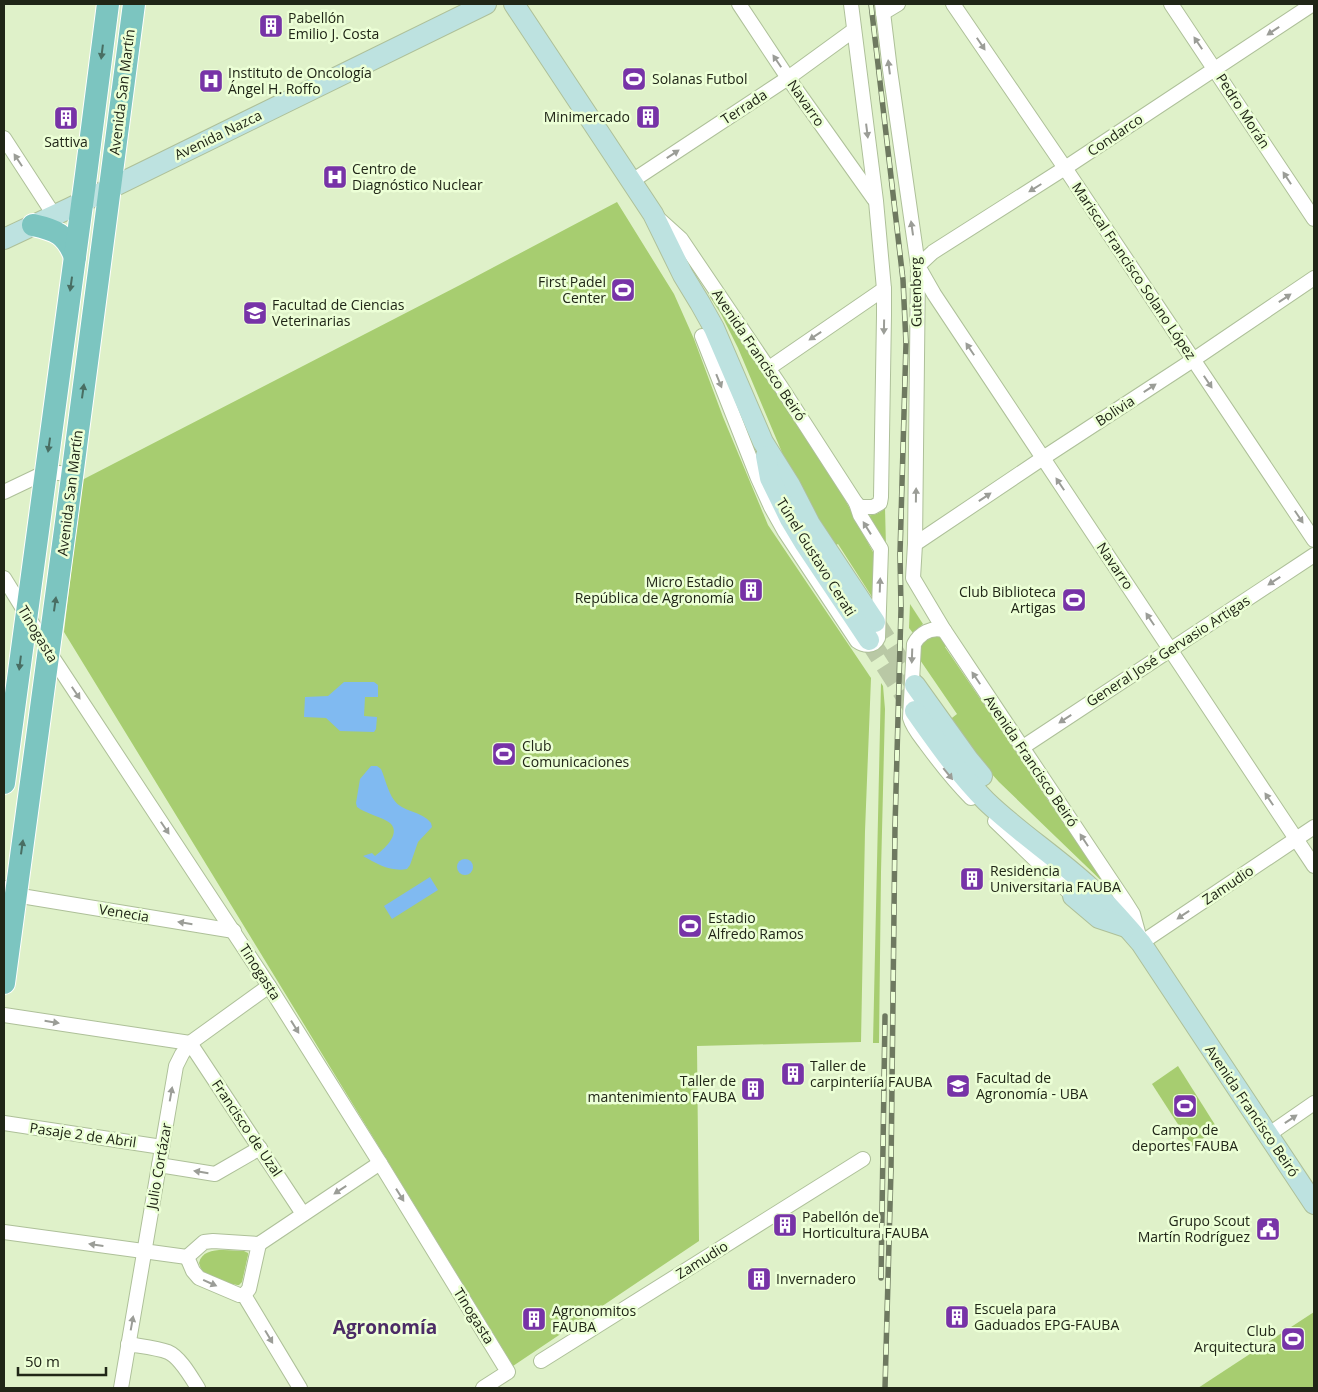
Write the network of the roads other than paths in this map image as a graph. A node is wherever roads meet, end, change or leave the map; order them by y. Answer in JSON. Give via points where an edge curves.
{"nodes":[{"id":1,"x":108,"y":4,"type":"edge"},
{"id":2,"x":134,"y":4,"type":"edge"},
{"id":3,"x":486,"y":4,"type":"edge"},
{"id":4,"x":514,"y":4,"type":"edge"},
{"id":5,"x":739,"y":4,"type":"edge"},
{"id":6,"x":851,"y":4,"type":"edge"},
{"id":7,"x":898,"y":4,"type":"edge"},
{"id":8,"x":953,"y":4,"type":"edge"},
{"id":9,"x":1171,"y":4,"type":"edge"},
{"id":10,"x":1313,"y":4,"type":"edge"},
{"id":11,"x":883,"y":9,"type":"edge"},
{"id":12,"x":854,"y":30,"type":"junction"},
{"id":13,"x":1215,"y":69,"type":"junction"},
{"id":14,"x":788,"y":78,"type":"junction"},
{"id":15,"x":4,"y":138,"type":"edge"},
{"id":16,"x":1065,"y":168,"type":"junction"},
{"id":17,"x":632,"y":181,"type":"junction"},
{"id":18,"x":110,"y":188,"type":"junction"},
{"id":19,"x":83,"y":201,"type":"junction"},
{"id":20,"x":876,"y":201,"type":"junction"},
{"id":21,"x":653,"y":214,"type":"junction"},
{"id":22,"x":54,"y":215,"type":"junction"},
{"id":23,"x":1314,"y":219,"type":"edge"},
{"id":24,"x":33,"y":225,"type":"junction"},
{"id":25,"x":4,"y":239,"type":"edge"},
{"id":26,"x":75,"y":257,"type":"junction"},
{"id":27,"x":918,"y":266,"type":"junction"},
{"id":28,"x":683,"y":275,"type":"junction"},
{"id":29,"x":1314,"y":278,"type":"edge"},
{"id":30,"x":884,"y":289,"type":"junction"},
{"id":31,"x":702,"y":336,"type":"joint"},
{"id":32,"x":1194,"y":360,"type":"junction"},
{"id":33,"x":768,"y":368,"type":"junction"},
{"id":34,"x":1043,"y":458,"type":"junction"},
{"id":35,"x":46,"y":472,"type":"junction"},
{"id":36,"x":72,"y":474,"type":"junction"},
{"id":37,"x":4,"y":492,"type":"edge"},
{"id":38,"x":856,"y":503,"type":"junction"},
{"id":39,"x":1314,"y":540,"type":"edge"},
{"id":40,"x":915,"y":544,"type":"junction"},
{"id":41,"x":1314,"y":554,"type":"edge"},
{"id":42,"x":4,"y":578,"type":"edge"},
{"id":43,"x":915,"y":582,"type":"joint"},
{"id":44,"x":26,"y":614,"type":"junction"},
{"id":45,"x":944,"y":630,"type":"junction"},
{"id":46,"x":872,"y":631,"type":"tunnel mouth"},
{"id":47,"x":1170,"y":649,"type":"junction"},
{"id":48,"x":49,"y":652,"type":"junction"},
{"id":49,"x":916,"y":685,"type":"tunnel mouth"},
{"id":50,"x":915,"y":711,"type":"tunnel mouth"},
{"id":51,"x":7,"y":743,"type":"edge"},
{"id":52,"x":1022,"y":747,"type":"junction"},
{"id":53,"x":4,"y":783,"type":"edge"},
{"id":54,"x":1314,"y":827,"type":"edge"},
{"id":55,"x":1030,"y":839,"type":"junction"},
{"id":56,"x":1296,"y":839,"type":"junction"},
{"id":57,"x":1314,"y":866,"type":"edge"},
{"id":58,"x":9,"y":891,"type":"edge"},
{"id":59,"x":1073,"y":896,"type":"joint"},
{"id":60,"x":1128,"y":928,"type":"junction"},
{"id":61,"x":234,"y":931,"type":"junction"},
{"id":62,"x":1141,"y":943,"type":"junction"},
{"id":63,"x":4,"y":983,"type":"edge"},
{"id":64,"x":269,"y":986,"type":"junction"},
{"id":65,"x":4,"y":1015,"type":"edge"},
{"id":66,"x":190,"y":1043,"type":"junction"},
{"id":67,"x":1314,"y":1103,"type":"edge"},
{"id":68,"x":4,"y":1123,"type":"edge"},
{"id":69,"x":1268,"y":1134,"type":"junction"},
{"id":70,"x":162,"y":1147,"type":"junction"},
{"id":71,"x":260,"y":1148,"type":"junction"},
{"id":72,"x":863,"y":1159,"type":"dead end"},
{"id":73,"x":380,"y":1163,"type":"junction"},
{"id":74,"x":159,"y":1165,"type":"junction"},
{"id":75,"x":1314,"y":1204,"type":"edge"},
{"id":76,"x":303,"y":1214,"type":"junction"},
{"id":77,"x":4,"y":1232,"type":"edge"},
{"id":78,"x":259,"y":1244,"type":"junction"},
{"id":79,"x":144,"y":1252,"type":"junction"},
{"id":80,"x":187,"y":1257,"type":"junction"},
{"id":81,"x":244,"y":1295,"type":"junction"},
{"id":82,"x":128,"y":1344,"type":"junction"},
{"id":83,"x":541,"y":1361,"type":"dead end"},
{"id":84,"x":121,"y":1388,"type":"edge"},
{"id":85,"x":198,"y":1388,"type":"edge"},
{"id":86,"x":300,"y":1388,"type":"edge"},
{"id":87,"x":483,"y":1388,"type":"edge"}],
"edges":[{"from":1,"to":19,"type":"main road","name":"Avenida San Martín","one_way":true},
{"from":2,"to":18,"type":"main road","name":"Avenida San Martín"},
{"from":3,"to":18,"type":"main road","name":"Avenida Nazca"},
{"from":4,"to":17,"type":"main road","name":"Avenida Francisco Beiró"},
{"from":14,"to":5,"type":"street","name":"Navarro","one_way":true},
{"from":6,"to":12,"type":"street"},
{"from":7,"to":11,"type":"street"},
{"from":8,"to":16,"type":"street","name":"Mariscal Francisco Solano López","one_way":true},
{"from":13,"to":9,"type":"street","name":"Pedro Morán","one_way":true},
{"from":10,"to":13,"type":"street","name":"Condarco","one_way":true},
{"from":27,"to":11,"type":"street","name":"Gutenberg","one_way":true},
{"from":12,"to":14,"type":"street","name":"Terrada"},
{"from":12,"to":20,"type":"street","one_way":true},
{"from":13,"to":16,"type":"street","name":"Condarco"},
{"from":23,"to":13,"type":"street","name":"Pedro Morán","one_way":true},
{"from":17,"to":14,"type":"street","name":"Terrada","one_way":true},
{"from":14,"to":20,"type":"street","name":"Navarro"},
{"from":22,"to":15,"type":"street","one_way":true},
{"from":16,"to":27,"type":"street","name":"Condarco","one_way":true,"via":[[934,252]]},
{"from":16,"to":32,"type":"street","name":"Mariscal Francisco Solano López"},
{"from":17,"to":21,"type":"main road","name":"Avenida Francisco Beiró"},
{"from":18,"to":19,"type":"main road","name":"Avenida Nazca"},
{"from":36,"to":18,"type":"main road","name":"Avenida San Martín","one_way":true},
{"from":19,"to":22,"type":"main road","name":"Avenida Nazca"},
{"from":19,"to":26,"type":"main road","name":"Avenida San Martín"},
{"from":20,"to":30,"type":"street"},
{"from":21,"to":28,"type":"main road","name":"Avenida Francisco Beiró"},
{"from":21,"to":33,"type":"street","name":"Avenida Francisco Beiró","via":[[681,239]]},
{"from":22,"to":24,"type":"main road","name":"Avenida Nazca"},
{"from":24,"to":25,"type":"main road","name":"Avenida Nazca"},
{"from":24,"to":26,"type":"main road","via":[[59,233],[67,240]]},
{"from":26,"to":35,"type":"main road","name":"Avenida San Martín","one_way":true},
{"from":34,"to":27,"type":"street","name":"Navarro","one_way":true},
{"from":40,"to":27,"type":"street","name":"Gutenberg","one_way":true},
{"from":28,"to":31,"type":"main road"},
{"from":28,"to":46,"type":"main road","name":"Túnel Gustavo Cerati","via":[[714,328],[763,442],[770,478],[784,508],[805,544]]},
{"from":32,"to":29,"type":"street","name":"Bolivia","one_way":true},
{"from":30,"to":33,"type":"street","one_way":true},
{"from":30,"to":38,"type":"street","one_way":true,"via":[[882,497],[880,503],[869,508]]},
{"from":31,"to":38,"type":"street","name":"Avenida Francisco Beiró","one_way":true,"via":[[778,522],[856,641],[872,645],[878,638],[881,550]]},
{"from":34,"to":32,"type":"street","name":"Bolivia","one_way":true},
{"from":32,"to":39,"type":"street","name":"Mariscal Francisco Solano López","one_way":true},
{"from":33,"to":38,"type":"street","name":"Avenida Francisco Beiró"},
{"from":40,"to":34,"type":"street","name":"Bolivia","one_way":true},
{"from":47,"to":34,"type":"street","name":"Navarro","one_way":true},
{"from":35,"to":36,"type":"street"},
{"from":35,"to":37,"type":"street"},
{"from":35,"to":44,"type":"main road","name":"Avenida San Martín"},
{"from":48,"to":36,"type":"main road","name":"Avenida San Martín","one_way":true},
{"from":40,"to":43,"type":"street","name":"Gutenberg"},
{"from":41,"to":47,"type":"street","name":"General José Gervasio Artigas","one_way":true},
{"from":42,"to":44,"type":"street","name":"Tinogasta"},
{"from":43,"to":45,"type":"street","name":"Avenida Francisco Beiró"},
{"from":44,"to":48,"type":"street","name":"Tinogasta"},
{"from":44,"to":51,"type":"main road","name":"Avenida San Martín","one_way":true},
{"from":52,"to":45,"type":"street","name":"Avenida Francisco Beiró","one_way":true},
{"from":45,"to":59,"type":"street","one_way":true,"via":[[930,630],[918,637],[913,646],[910,718],[913,726],[955,783]]},
{"from":47,"to":52,"type":"street","name":"General José Gervasio Artigas","one_way":true},
{"from":56,"to":47,"type":"street","name":"Navarro","one_way":true},
{"from":58,"to":48,"type":"main road","name":"Avenida San Martín","one_way":true},
{"from":48,"to":61,"type":"street","name":"Tinogasta","one_way":true},
{"from":49,"to":55,"type":"main road"},
{"from":50,"to":55,"type":"main road","via":[[974,788]]},
{"from":51,"to":53,"type":"main road","name":"Avenida San Martín"},
{"from":62,"to":52,"type":"street","name":"Avenida Francisco Beiró","one_way":true,"via":[[1126,903]]},
{"from":54,"to":56,"type":"street","name":"Zamudio"},
{"from":55,"to":60,"type":"main road","via":[[1085,883]]},
{"from":56,"to":57,"type":"street","name":"Navarro"},
{"from":56,"to":62,"type":"street","name":"Zamudio","one_way":true},
{"from":61,"to":58,"type":"street","name":"Venecia","one_way":true},
{"from":58,"to":63,"type":"main road","name":"Avenida San Martín"},
{"from":59,"to":60,"type":"main road","via":[[1098,918]]},
{"from":60,"to":62,"type":"main road","name":"Avenida Francisco Beiró"},
{"from":61,"to":64,"type":"street","name":"Tinogasta"},
{"from":62,"to":69,"type":"main road","name":"Avenida Francisco Beiró"},
{"from":64,"to":66,"type":"street","name":"Julio Cortázar"},
{"from":64,"to":73,"type":"street","name":"Tinogasta","one_way":true},
{"from":65,"to":66,"type":"street","one_way":true},
{"from":70,"to":66,"type":"street","name":"Julio Cortázar","one_way":true,"via":[[176,1066]]},
{"from":66,"to":71,"type":"street","name":"Francisco de Uzal"},
{"from":69,"to":67,"type":"street","one_way":true},
{"from":68,"to":70,"type":"street","name":"Pasaje 2 de Abril"},
{"from":69,"to":75,"type":"main road","name":"Avenida Francisco Beiró"},
{"from":70,"to":74,"type":"street","name":"Julio Cortázar"},
{"from":71,"to":74,"type":"street","one_way":true,"via":[[216,1174]]},
{"from":71,"to":76,"type":"street","name":"Francisco de Uzal"},
{"from":72,"to":83,"type":"street","name":"Zamudio"},
{"from":73,"to":76,"type":"street","one_way":true},
{"from":73,"to":87,"type":"street","name":"Tinogasta","one_way":true,"via":[[508,1372]]},
{"from":74,"to":79,"type":"street","name":"Julio Cortázar"},
{"from":76,"to":78,"type":"street"},
{"from":79,"to":77,"type":"street","one_way":true},
{"from":78,"to":80,"type":"street","via":[[204,1242]]},
{"from":78,"to":81,"type":"street","via":[[249,1289]]},
{"from":79,"to":80,"type":"street"},
{"from":82,"to":79,"type":"street","name":"Julio Cortázar","one_way":true},
{"from":80,"to":81,"type":"street","one_way":true,"via":[[198,1278]]},
{"from":81,"to":86,"type":"street","one_way":true},
{"from":82,"to":84,"type":"street","name":"Julio Cortázar"},
{"from":82,"to":85,"type":"street","via":[[168,1352],[187,1370]]}]}
